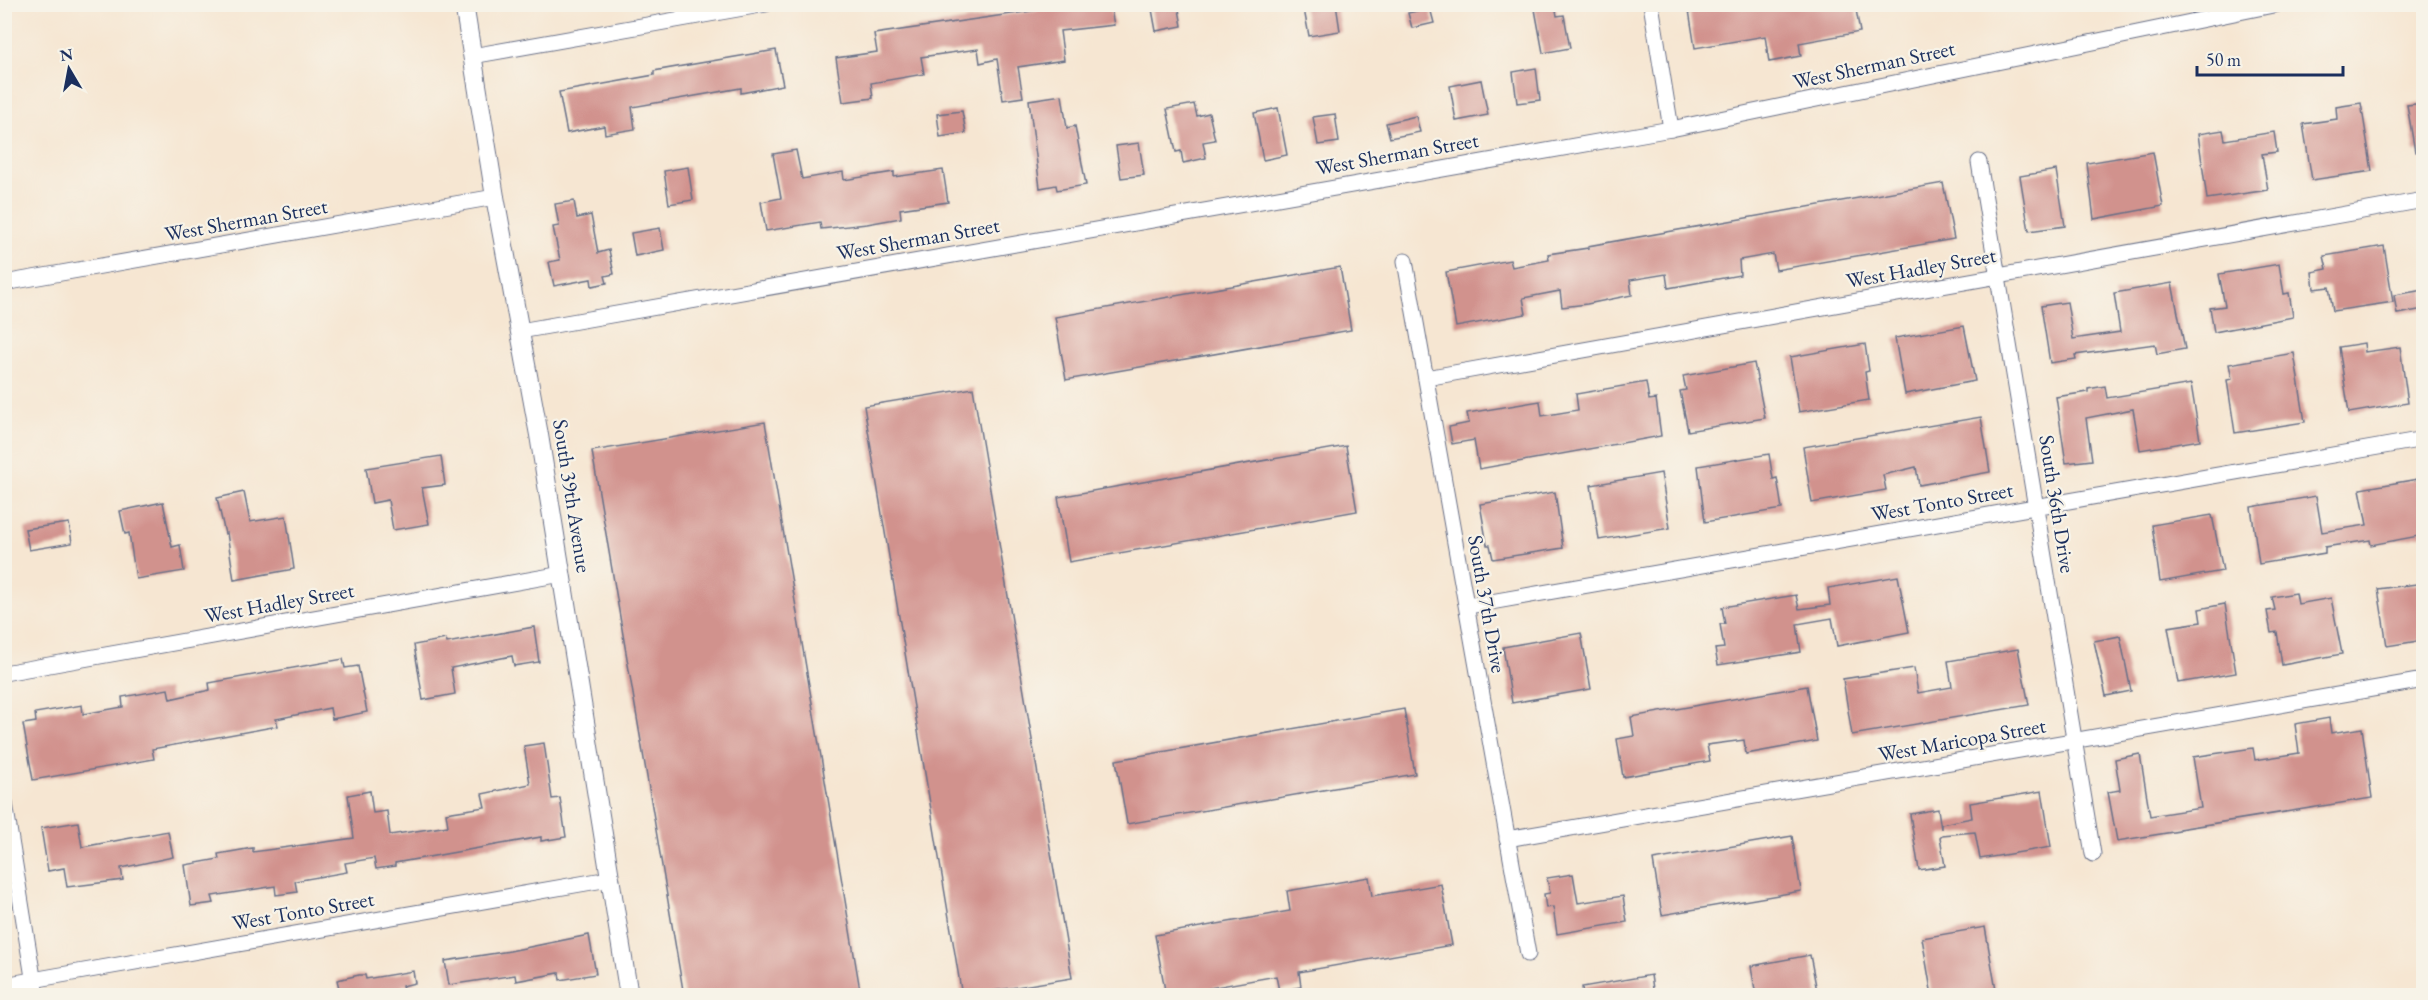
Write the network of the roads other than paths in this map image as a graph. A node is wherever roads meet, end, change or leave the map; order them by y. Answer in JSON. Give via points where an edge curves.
{"nodes":[{"id":1,"x":464,"y":4,"type":"edge"},
{"id":2,"x":766,"y":4,"type":"edge"},
{"id":3,"x":1651,"y":4,"type":"edge"},
{"id":4,"x":2278,"y":4,"type":"edge"},
{"id":5,"x":472,"y":56,"type":"junction"},
{"id":6,"x":1671,"y":129,"type":"junction"},
{"id":7,"x":1979,"y":162,"type":"dead end"},
{"id":8,"x":495,"y":197,"type":"junction"},
{"id":9,"x":2424,"y":201,"type":"edge"},
{"id":10,"x":1405,"y":261,"type":"dead end"},
{"id":11,"x":1997,"y":275,"type":"junction"},
{"id":12,"x":4,"y":283,"type":"edge"},
{"id":13,"x":520,"y":331,"type":"junction"},
{"id":14,"x":1426,"y":378,"type":"junction"},
{"id":15,"x":2424,"y":439,"type":"edge"},
{"id":16,"x":2037,"y":507,"type":"junction"},
{"id":17,"x":562,"y":574,"type":"junction"},
{"id":18,"x":1467,"y":606,"type":"junction"},
{"id":19,"x":4,"y":673,"type":"edge"},
{"id":20,"x":2424,"y":680,"type":"edge"},
{"id":21,"x":2074,"y":741,"type":"junction"},
{"id":22,"x":4,"y":797,"type":"edge"},
{"id":23,"x":1508,"y":840,"type":"junction"},
{"id":24,"x":2093,"y":854,"type":"dead end"},
{"id":25,"x":609,"y":879,"type":"junction"},
{"id":26,"x":1528,"y":954,"type":"dead end"},
{"id":27,"x":4,"y":985,"type":"edge"},
{"id":28,"x":35,"y":988,"type":"edge"},
{"id":29,"x":628,"y":996,"type":"edge"}],
"edges":[{"from":1,"to":5,"type":"street","name":"South 39th Avenue"},
{"from":2,"to":5,"type":"street"},
{"from":3,"to":6,"type":"street"},
{"from":4,"to":6,"type":"street","name":"West Sherman Street"},
{"from":5,"to":8,"type":"street","name":"South 39th Avenue"},
{"from":6,"to":13,"type":"street","name":"West Sherman Street"},
{"from":7,"to":11,"type":"street","name":"South 36th Drive"},
{"from":8,"to":12,"type":"street","name":"West Sherman Street"},
{"from":8,"to":13,"type":"street","name":"South 39th Avenue"},
{"from":9,"to":11,"type":"street","name":"West Hadley Street"},
{"from":10,"to":14,"type":"street","name":"South 37th Drive"},
{"from":11,"to":14,"type":"street","name":"West Hadley Street"},
{"from":11,"to":16,"type":"street","name":"South 36th Drive"},
{"from":13,"to":17,"type":"street","name":"South 39th Avenue"},
{"from":14,"to":18,"type":"street","name":"South 37th Drive"},
{"from":15,"to":16,"type":"street","name":"West Tonto Street"},
{"from":16,"to":18,"type":"street","name":"West Tonto Street"},
{"from":16,"to":21,"type":"street","name":"South 36th Drive"},
{"from":17,"to":19,"type":"street","name":"West Hadley Street"},
{"from":17,"to":25,"type":"street","name":"South 39th Avenue"},
{"from":18,"to":23,"type":"street","name":"South 37th Drive"},
{"from":20,"to":21,"type":"street","name":"West Maricopa Street"},
{"from":21,"to":23,"type":"street","name":"West Maricopa Street"},
{"from":21,"to":24,"type":"street","name":"South 36th Drive"},
{"from":22,"to":28,"type":"street"},
{"from":23,"to":26,"type":"street","name":"South 37th Drive"},
{"from":25,"to":28,"type":"street","name":"West Tonto Street"},
{"from":25,"to":29,"type":"street","name":"South 39th Avenue"},
{"from":27,"to":28,"type":"street","name":"West Tonto Street"}]}
